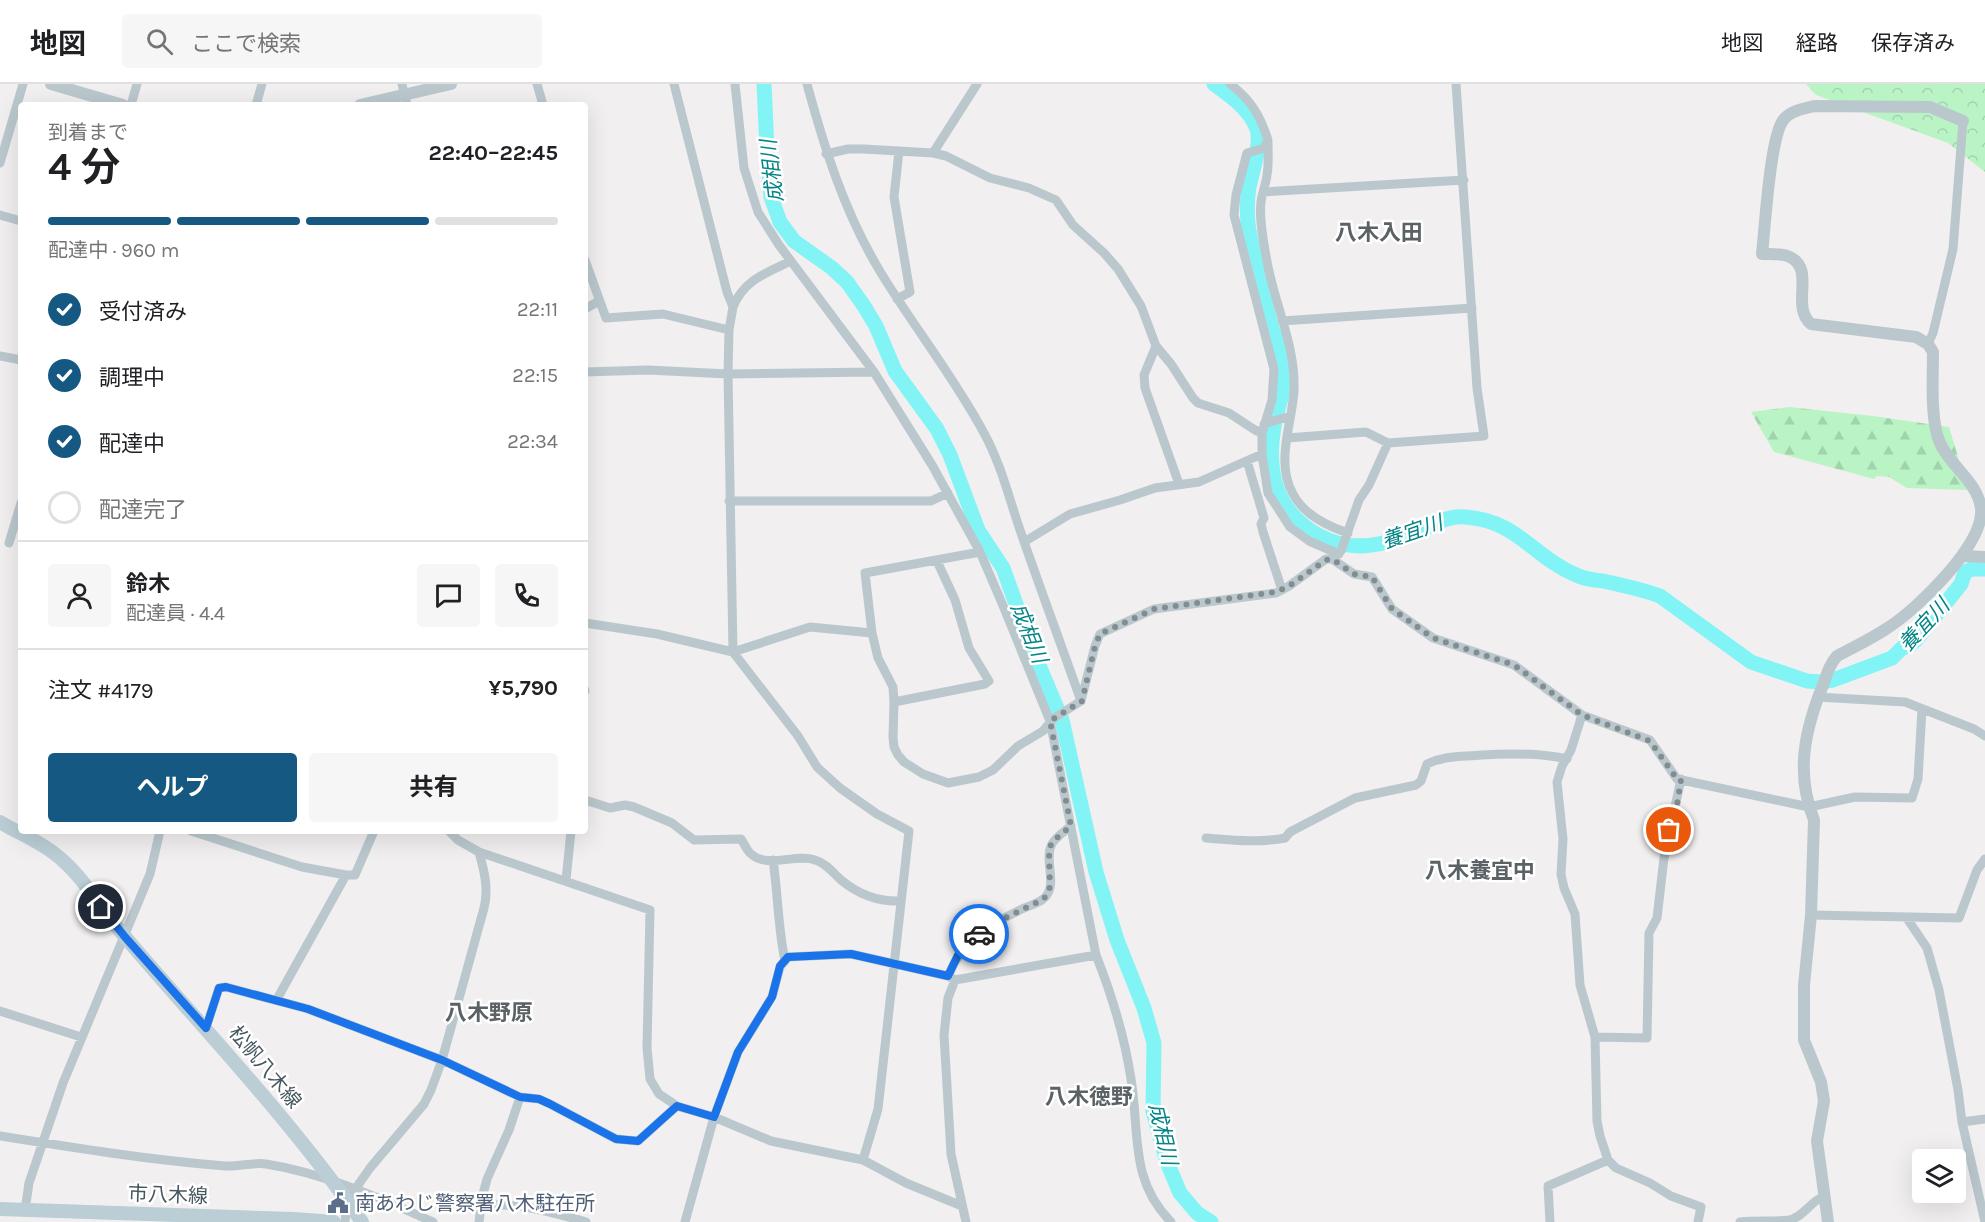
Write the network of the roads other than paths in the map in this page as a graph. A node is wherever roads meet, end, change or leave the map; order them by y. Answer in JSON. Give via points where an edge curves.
{"nodes":[{"id":1,"x":23,"y":84,"type":"edge"},
{"id":2,"x":51,"y":84,"type":"edge"},
{"id":3,"x":137,"y":84,"type":"edge"},
{"id":4,"x":262,"y":84,"type":"edge"},
{"id":5,"x":451,"y":84,"type":"edge"},
{"id":6,"x":537,"y":84,"type":"edge"},
{"id":7,"x":674,"y":84,"type":"edge"},
{"id":8,"x":735,"y":84,"type":"edge"},
{"id":9,"x":807,"y":84,"type":"edge"},
{"id":10,"x":977,"y":84,"type":"edge"},
{"id":11,"x":1230,"y":84,"type":"edge"},
{"id":12,"x":1456,"y":84,"type":"edge"},
{"id":13,"x":405,"y":95,"type":"edge"},
{"id":14,"x":113,"y":102,"type":"edge"},
{"id":15,"x":132,"y":102,"type":"edge"},
{"id":16,"x":257,"y":102,"type":"edge"},
{"id":17,"x":374,"y":102,"type":"edge"},
{"id":18,"x":542,"y":102,"type":"edge"},
{"id":19,"x":1963,"y":121,"type":"joint"},
{"id":20,"x":1266,"y":144,"type":"junction"},
{"id":21,"x":899,"y":151,"type":"junction"},
{"id":22,"x":933,"y":153,"type":"junction"},
{"id":23,"x":826,"y":154,"type":"junction"},
{"id":24,"x":0,"y":164,"type":"edge"},
{"id":25,"x":1464,"y":180,"type":"junction"},
{"id":26,"x":1263,"y":192,"type":"junction"},
{"id":27,"x":0,"y":215,"type":"edge"},
{"id":28,"x":18,"y":220,"type":"edge"},
{"id":29,"x":791,"y":261,"type":"junction"},
{"id":30,"x":588,"y":269,"type":"edge"},
{"id":31,"x":897,"y":299,"type":"junction"},
{"id":32,"x":600,"y":301,"type":"junction"},
{"id":33,"x":588,"y":307,"type":"edge"},
{"id":34,"x":733,"y":307,"type":"junction"},
{"id":35,"x":1472,"y":308,"type":"junction"},
{"id":36,"x":1282,"y":321,"type":"junction"},
{"id":37,"x":729,"y":330,"type":"junction"},
{"id":38,"x":1928,"y":344,"type":"junction"},
{"id":39,"x":1156,"y":346,"type":"junction"},
{"id":40,"x":0,"y":356,"type":"edge"},
{"id":41,"x":18,"y":359,"type":"edge"},
{"id":42,"x":588,"y":372,"type":"edge"},
{"id":43,"x":874,"y":372,"type":"junction"},
{"id":44,"x":728,"y":374,"type":"junction"},
{"id":45,"x":1290,"y":416,"type":"junction"},
{"id":46,"x":1265,"y":426,"type":"junction"},
{"id":47,"x":1287,"y":438,"type":"junction"},
{"id":48,"x":1388,"y":443,"type":"junction"},
{"id":49,"x":1262,"y":454,"type":"junction"},
{"id":50,"x":1247,"y":461,"type":"junction"},
{"id":51,"x":1179,"y":484,"type":"junction"},
{"id":52,"x":948,"y":494,"type":"junction"},
{"id":53,"x":729,"y":501,"type":"junction"},
{"id":54,"x":18,"y":522,"type":"edge"},
{"id":55,"x":1348,"y":533,"type":"junction"},
{"id":56,"x":1024,"y":542,"type":"junction"},
{"id":57,"x":9,"y":543,"type":"dead end"},
{"id":58,"x":980,"y":552,"type":"junction"},
{"id":59,"x":1337,"y":554,"type":"junction"},
{"id":60,"x":1964,"y":556,"type":"junction"},
{"id":61,"x":1985,"y":557,"type":"edge"},
{"id":62,"x":937,"y":561,"type":"junction"},
{"id":63,"x":1282,"y":590,"type":"junction"},
{"id":64,"x":588,"y":623,"type":"edge"},
{"id":65,"x":872,"y":633,"type":"junction"},
{"id":66,"x":733,"y":652,"type":"junction"},
{"id":67,"x":1820,"y":692,"type":"junction"},
{"id":68,"x":894,"y":702,"type":"junction"},
{"id":69,"x":1078,"y":703,"type":"junction"},
{"id":70,"x":1922,"y":709,"type":"junction"},
{"id":71,"x":1582,"y":715,"type":"junction"},
{"id":72,"x":1052,"y":720,"type":"junction"},
{"id":73,"x":1985,"y":736,"type":"edge"},
{"id":74,"x":1567,"y":759,"type":"junction"},
{"id":75,"x":1681,"y":780,"type":"junction"},
{"id":76,"x":588,"y":801,"type":"edge"},
{"id":77,"x":1809,"y":807,"type":"junction"},
{"id":78,"x":0,"y":822,"type":"edge"},
{"id":79,"x":1071,"y":826,"type":"junction"},
{"id":80,"x":18,"y":832,"type":"edge"},
{"id":81,"x":21,"y":834,"type":"edge"},
{"id":82,"x":159,"y":834,"type":"edge"},
{"id":83,"x":200,"y":834,"type":"edge"},
{"id":84,"x":373,"y":834,"type":"edge"},
{"id":85,"x":452,"y":834,"type":"edge"},
{"id":86,"x":571,"y":834,"type":"edge"},
{"id":87,"x":1206,"y":838,"type":"dead end"},
{"id":88,"x":479,"y":852,"type":"junction"},
{"id":89,"x":1985,"y":859,"type":"edge"},
{"id":90,"x":773,"y":860,"type":"junction"},
{"id":91,"x":346,"y":875,"type":"junction"},
{"id":92,"x":566,"y":880,"type":"junction"},
{"id":93,"x":901,"y":901,"type":"junction"},
{"id":94,"x":1811,"y":915,"type":"junction"},
{"id":95,"x":1906,"y":916,"type":"junction"},
{"id":96,"x":125,"y":937,"type":"junction"},
{"id":97,"x":1096,"y":955,"type":"junction"},
{"id":98,"x":785,"y":961,"type":"junction"},
{"id":99,"x":895,"y":964,"type":"junction"},
{"id":100,"x":952,"y":978,"type":"junction"},
{"id":101,"x":277,"y":999,"type":"junction"},
{"id":102,"x":0,"y":1011,"type":"edge"},
{"id":103,"x":206,"y":1028,"type":"junction"},
{"id":104,"x":81,"y":1037,"type":"junction"},
{"id":105,"x":1595,"y":1037,"type":"junction"},
{"id":106,"x":442,"y":1060,"type":"junction"},
{"id":107,"x":520,"y":1097,"type":"junction"},
{"id":108,"x":677,"y":1106,"type":"junction"},
{"id":109,"x":714,"y":1117,"type":"junction"},
{"id":110,"x":1985,"y":1119,"type":"edge"},
{"id":111,"x":1962,"y":1122,"type":"junction"},
{"id":112,"x":0,"y":1138,"type":"edge"},
{"id":113,"x":42,"y":1143,"type":"junction"},
{"id":114,"x":863,"y":1160,"type":"junction"},
{"id":115,"x":1608,"y":1160,"type":"junction"},
{"id":116,"x":335,"y":1183,"type":"junction"},
{"id":117,"x":356,"y":1188,"type":"junction"},
{"id":118,"x":1825,"y":1196,"type":"junction"},
{"id":119,"x":347,"y":1201,"type":"junction"},
{"id":120,"x":481,"y":1205,"type":"junction"},
{"id":121,"x":962,"y":1206,"type":"junction"},
{"id":122,"x":0,"y":1209,"type":"edge"},
{"id":123,"x":25,"y":1210,"type":"junction"},
{"id":124,"x":334,"y":1222,"type":"edge"},
{"id":125,"x":345,"y":1222,"type":"edge"},
{"id":126,"x":362,"y":1222,"type":"edge"},
{"id":127,"x":433,"y":1222,"type":"edge"},
{"id":128,"x":479,"y":1222,"type":"edge"},
{"id":129,"x":586,"y":1222,"type":"edge"},
{"id":130,"x":685,"y":1222,"type":"edge"},
{"id":131,"x":966,"y":1222,"type":"edge"},
{"id":132,"x":1171,"y":1222,"type":"edge"},
{"id":133,"x":1550,"y":1222,"type":"edge"},
{"id":134,"x":1698,"y":1222,"type":"edge"},
{"id":135,"x":1740,"y":1222,"type":"edge"},
{"id":136,"x":1828,"y":1222,"type":"edge"},
{"id":137,"x":1985,"y":1222,"type":"edge"}],
"edges":[{"from":1,"to":24,"type":"street"},
{"from":2,"to":14,"type":"street"},
{"from":3,"to":15,"type":"street"},
{"from":4,"to":16,"type":"street"},
{"from":5,"to":13,"type":"street"},
{"from":6,"to":18,"type":"street"},
{"from":7,"to":34,"type":"street"},
{"from":8,"to":29,"type":"street","via":[[744,168],[758,212]]},
{"from":9,"to":23,"type":"street"},
{"from":10,"to":22,"type":"street"},
{"from":11,"to":20,"type":"street","via":[[1261,118]]},
{"from":12,"to":25,"type":"street"},
{"from":13,"to":17,"type":"street"},
{"from":19,"to":38,"type":"street","via":[[1953,249]]},
{"from":19,"to":38,"type":"street","via":[[1930,107],[1814,106],[1796,110],[1784,119],[1774,143],[1762,254],[1783,255],[1797,262],[1803,279],[1801,304],[1806,320],[1811,324],[1916,337]]},
{"from":20,"to":26,"type":"street","via":[[1268,169]]},
{"from":20,"to":46,"type":"street","via":[[1248,153],[1234,215],[1274,369]]},
{"from":21,"to":22,"type":"street"},
{"from":21,"to":23,"type":"street","via":[[856,149]]},
{"from":21,"to":31,"type":"street","via":[[894,197],[910,292]]},
{"from":22,"to":39,"type":"street","via":[[990,178],[1056,200],[1073,225],[1118,269],[1141,306]]},
{"from":23,"to":31,"type":"street","via":[[864,243]]},
{"from":25,"to":26,"type":"street"},
{"from":25,"to":35,"type":"street"},
{"from":26,"to":36,"type":"street","via":[[1266,258]]},
{"from":27,"to":28,"type":"street"},
{"from":29,"to":34,"type":"street","via":[[744,287]]},
{"from":29,"to":43,"type":"street"},
{"from":30,"to":32,"type":"street"},
{"from":31,"to":56,"type":"street","via":[[985,434]]},
{"from":32,"to":33,"type":"street"},
{"from":32,"to":37,"type":"street","via":[[606,318],[663,314]]},
{"from":34,"to":37,"type":"street"},
{"from":35,"to":36,"type":"street"},
{"from":35,"to":48,"type":"street","via":[[1484,436]]},
{"from":36,"to":45,"type":"street","via":[[1294,375]]},
{"from":37,"to":44,"type":"street"},
{"from":38,"to":60,"type":"street","via":[[1933,352],[1935,429],[1940,444],[1977,493],[1982,510],[1980,525]]},
{"from":39,"to":46,"type":"street","via":[[1198,403],[1229,413],[1254,430]]},
{"from":39,"to":51,"type":"street","via":[[1144,375],[1145,388]]},
{"from":40,"to":41,"type":"street"},
{"from":42,"to":44,"type":"street"},
{"from":43,"to":44,"type":"street"},
{"from":43,"to":52,"type":"street"},
{"from":44,"to":53,"type":"street"},
{"from":45,"to":46,"type":"street"},
{"from":45,"to":47,"type":"street"},
{"from":46,"to":49,"type":"street"},
{"from":47,"to":48,"type":"street","via":[[1366,432]]},
{"from":47,"to":55,"type":"street","via":[[1285,460],[1293,495],[1312,516]]},
{"from":48,"to":55,"type":"street","via":[[1359,500]]},
{"from":49,"to":50,"type":"street"},
{"from":49,"to":59,"type":"street","via":[[1268,493],[1283,519],[1309,541]]},
{"from":50,"to":51,"type":"street","via":[[1199,482]]},
{"from":50,"to":63,"type":"street","via":[[1263,518],[1263,532]]},
{"from":51,"to":56,"type":"street","via":[[1070,514]]},
{"from":52,"to":53,"type":"street","via":[[931,501]]},
{"from":52,"to":58,"type":"street"},
{"from":53,"to":66,"type":"street"},
{"from":54,"to":57,"type":"street"},
{"from":55,"to":59,"type":"street"},
{"from":56,"to":69,"type":"street"},
{"from":58,"to":62,"type":"street"},
{"from":58,"to":72,"type":"street"},
{"from":59,"to":63,"type":"street"},
{"from":59,"to":71,"type":"street","via":[[1354,574],[1372,577],[1392,609],[1433,638],[1514,665]]},
{"from":60,"to":61,"type":"street"},
{"from":60,"to":67,"type":"street","via":[[1890,627],[1837,656]]},
{"from":62,"to":65,"type":"street","via":[[865,573]]},
{"from":62,"to":68,"type":"street","via":[[955,600],[969,648],[989,681]]},
{"from":63,"to":69,"type":"street","via":[[1154,609],[1100,634]]},
{"from":64,"to":66,"type":"street"},
{"from":65,"to":66,"type":"street","via":[[810,627]]},
{"from":65,"to":68,"type":"street","via":[[878,658],[893,687]]},
{"from":66,"to":93,"type":"street","via":[[798,736],[816,767],[868,808],[909,831]]},
{"from":67,"to":70,"type":"street","via":[[1905,702]]},
{"from":67,"to":77,"type":"street","via":[[1803,752],[1803,781]]},
{"from":68,"to":72,"type":"street","via":[[893,737],[898,754],[922,774],[948,783],[993,770]]},
{"from":69,"to":72,"type":"street"},
{"from":70,"to":73,"type":"street"},
{"from":70,"to":77,"type":"street","via":[[1918,779],[1912,798],[1855,797]]},
{"from":71,"to":74,"type":"street"},
{"from":71,"to":75,"type":"street","via":[[1650,741]]},
{"from":72,"to":79,"type":"street"},
{"from":74,"to":87,"type":"street","via":[[1499,753],[1451,756],[1427,764],[1416,785],[1355,798],[1285,838]]},
{"from":74,"to":105,"type":"street","via":[[1557,782],[1563,839],[1561,874],[1575,914],[1580,985]]},
{"from":75,"to":77,"type":"street"},
{"from":75,"to":105,"type":"street","via":[[1664,858],[1657,918],[1649,933],[1647,1038]]},
{"from":76,"to":90,"type":"street","via":[[610,808],[634,807],[672,823],[694,840],[741,839],[750,854]]},
{"from":77,"to":94,"type":"street","via":[[1814,820]]},
{"from":78,"to":80,"type":"main road","name":"松帆八木線"},
{"from":79,"to":97,"type":"street"},
{"from":79,"to":100,"type":"street","via":[[1052,842],[1049,850],[1050,887],[1044,899],[991,925],[971,940],[958,955]]},
{"from":81,"to":96,"type":"main road","name":"松帆八木線","via":[[55,854],[78,876]]},
{"from":82,"to":96,"type":"street","via":[[150,874]]},
{"from":83,"to":91,"type":"street","via":[[302,867]]},
{"from":84,"to":91,"type":"street","via":[[355,875]]},
{"from":85,"to":88,"type":"street"},
{"from":86,"to":92,"type":"street"},
{"from":88,"to":92,"type":"street"},
{"from":88,"to":106,"type":"street","via":[[487,898]]},
{"from":89,"to":95,"type":"street","via":[[1959,918]]},
{"from":90,"to":93,"type":"street","via":[[816,860],[862,893]]},
{"from":90,"to":98,"type":"street"},
{"from":91,"to":101,"type":"street"},
{"from":92,"to":108,"type":"street","via":[[650,910],[650,1078],[659,1094]]},
{"from":93,"to":99,"type":"street"},
{"from":94,"to":95,"type":"street"},
{"from":94,"to":118,"type":"street","via":[[1804,985],[1804,1040],[1821,1082],[1824,1101],[1816,1141]]},
{"from":95,"to":111,"type":"street","via":[[1930,958]]},
{"from":96,"to":103,"type":"main road","name":"松帆八木線"},
{"from":96,"to":104,"type":"street"},
{"from":97,"to":100,"type":"street"},
{"from":97,"to":132,"type":"street","via":[[1131,1078],[1139,1165],[1156,1204]]},
{"from":98,"to":99,"type":"street","via":[[788,957],[851,954]]},
{"from":98,"to":109,"type":"street","via":[[780,966],[772,997],[738,1052]]},
{"from":99,"to":100,"type":"street"},
{"from":99,"to":114,"type":"street","via":[[879,1110]]},
{"from":100,"to":121,"type":"street","via":[[945,1035],[951,1154]]},
{"from":101,"to":103,"type":"street","via":[[219,988]]},
{"from":101,"to":106,"type":"street"},
{"from":102,"to":104,"type":"street"},
{"from":103,"to":116,"type":"main road","name":"松帆八木線"},
{"from":104,"to":113,"type":"street"},
{"from":105,"to":115,"type":"street","via":[[1597,1121]]},
{"from":106,"to":107,"type":"street"},
{"from":106,"to":117,"type":"street","via":[[424,1104]]},
{"from":107,"to":108,"type":"street","via":[[539,1099],[616,1139],[638,1141]]},
{"from":107,"to":120,"type":"street","via":[[487,1179]]},
{"from":108,"to":109,"type":"street"},
{"from":109,"to":114,"type":"street","via":[[771,1141]]},
{"from":109,"to":130,"type":"street"},
{"from":110,"to":111,"type":"street"},
{"from":111,"to":137,"type":"street"},
{"from":112,"to":113,"type":"street"},
{"from":113,"to":116,"type":"street","via":[[228,1167],[264,1163]]},
{"from":113,"to":123,"type":"street"},
{"from":114,"to":121,"type":"street"},
{"from":115,"to":133,"type":"street","via":[[1548,1186]]},
{"from":115,"to":134,"type":"street","via":[[1671,1196],[1701,1207]]},
{"from":116,"to":117,"type":"street"},
{"from":116,"to":119,"type":"main road","name":"松帆八木線"},
{"from":117,"to":119,"type":"street"},
{"from":117,"to":127,"type":"street"},
{"from":118,"to":135,"type":"street","via":[[1789,1220]]},
{"from":118,"to":136,"type":"street"},
{"from":119,"to":125,"type":"street"},
{"from":119,"to":126,"type":"main road","name":"松帆八木線"},
{"from":120,"to":128,"type":"street"},
{"from":120,"to":129,"type":"street","via":[[532,1207]]},
{"from":121,"to":131,"type":"street"},
{"from":122,"to":123,"type":"main road","name":"市八木線"},
{"from":123,"to":124,"type":"main road","name":"市八木線"}]}
